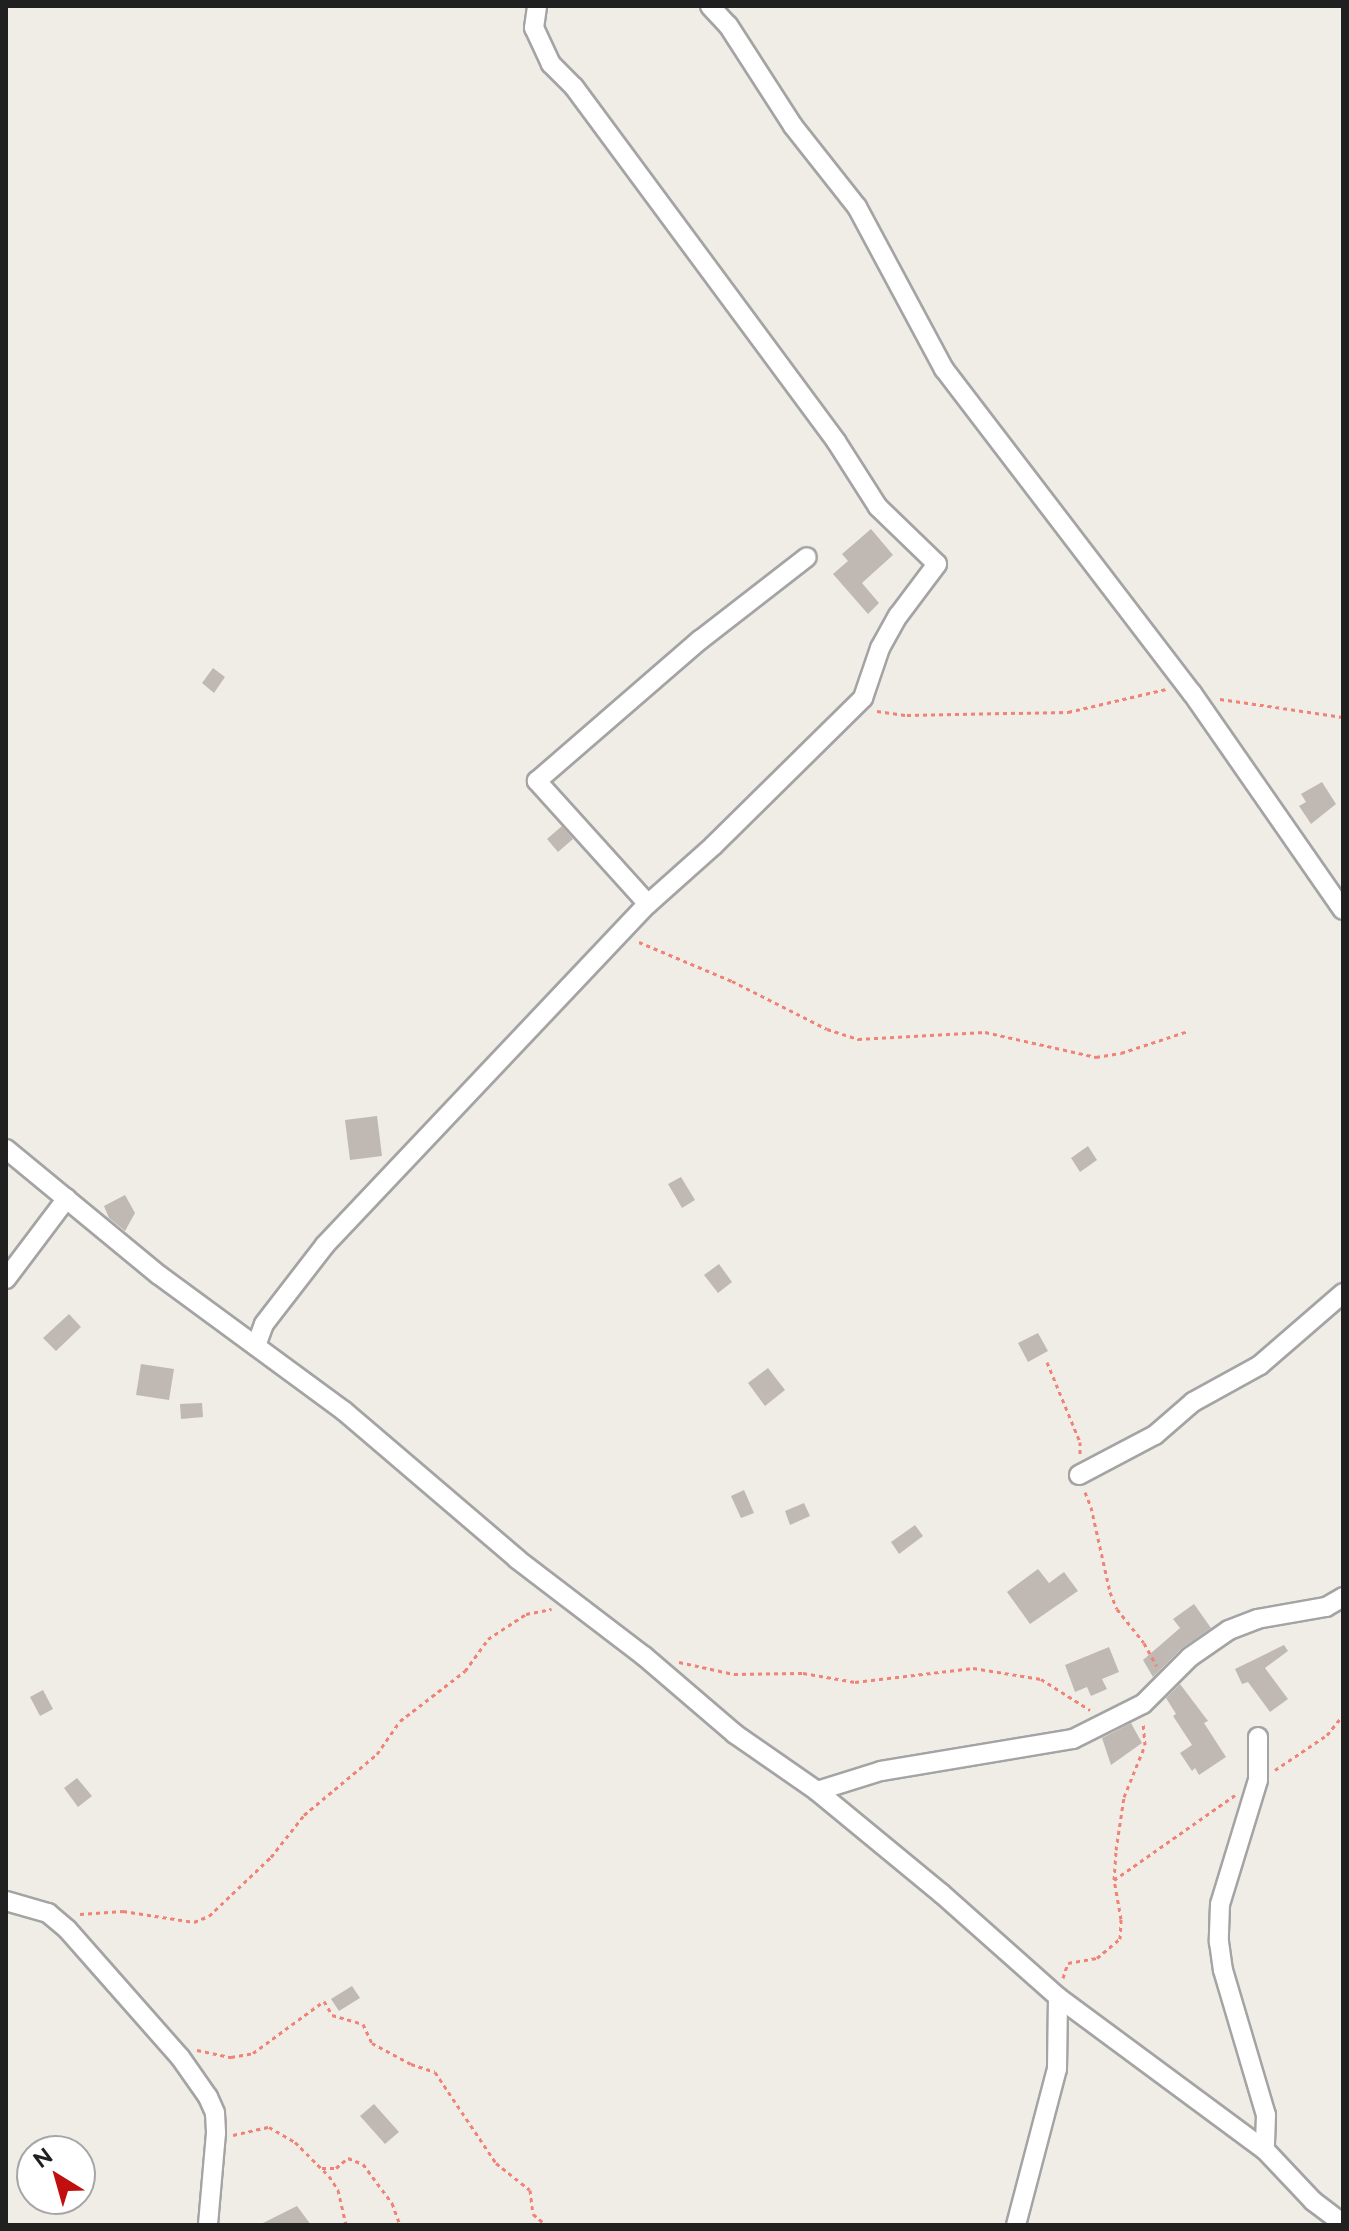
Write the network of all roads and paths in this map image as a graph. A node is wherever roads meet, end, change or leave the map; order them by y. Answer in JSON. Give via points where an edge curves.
{"nodes":[{"id":1,"x":537,"y":6,"type":"edge"},
{"id":2,"x":710,"y":6,"type":"edge"},
{"id":3,"x":807,"y":557,"type":"dead end"},
{"id":4,"x":1192,"y":693,"type":"junction"},
{"id":5,"x":863,"y":698,"type":"junction"},
{"id":6,"x":1343,"y":717,"type":"edge"},
{"id":7,"x":648,"y":904,"type":"junction"},
{"id":8,"x":1343,"y":910,"type":"edge"},
{"id":9,"x":620,"y":935,"type":"junction"},
{"id":10,"x":1188,"y":1031,"type":"dead end"},
{"id":11,"x":6,"y":1149,"type":"edge"},
{"id":12,"x":67,"y":1198,"type":"junction"},
{"id":13,"x":6,"y":1279,"type":"edge"},
{"id":14,"x":1343,"y":1293,"type":"edge"},
{"id":15,"x":256,"y":1346,"type":"junction"},
{"id":16,"x":1047,"y":1362,"type":"dead end"},
{"id":17,"x":1079,"y":1475,"type":"junction"},
{"id":18,"x":1343,"y":1597,"type":"edge"},
{"id":19,"x":583,"y":1610,"type":"junction"},
{"id":20,"x":676,"y":1661,"type":"dead end"},
{"id":21,"x":1164,"y":1680,"type":"junction"},
{"id":22,"x":1143,"y":1704,"type":"junction"},
{"id":23,"x":1108,"y":1721,"type":"junction"},
{"id":24,"x":1258,"y":1737,"type":"dead end"},
{"id":25,"x":817,"y":1791,"type":"junction"},
{"id":26,"x":1201,"y":1817,"type":"dead end"},
{"id":27,"x":1114,"y":1880,"type":"junction"},
{"id":28,"x":8,"y":1903,"type":"edge"},
{"id":29,"x":48,"y":1913,"type":"junction"},
{"id":30,"x":1058,"y":1997,"type":"junction"},
{"id":31,"x":195,"y":2049,"type":"dead end"},
{"id":32,"x":216,"y":2139,"type":"junction"},
{"id":33,"x":1265,"y":2150,"type":"junction"},
{"id":34,"x":322,"y":2168,"type":"junction"},
{"id":35,"x":1343,"y":2224,"type":"edge"},
{"id":36,"x":208,"y":2225,"type":"edge"},
{"id":37,"x":346,"y":2225,"type":"edge"},
{"id":38,"x":400,"y":2225,"type":"edge"},
{"id":39,"x":546,"y":2225,"type":"edge"},
{"id":40,"x":1016,"y":2225,"type":"edge"}],
"edges":[{"from":1,"to":5,"type":"street","via":[[534,28],[551,64],[574,87],[808,403],[878,507],[937,564],[880,648]]},
{"from":2,"to":4,"type":"street","via":[[857,207],[944,369]]},
{"from":3,"to":7,"type":"street","via":[[700,640],[537,781]]},
{"from":4,"to":5,"type":"path","via":[[1161,689],[1085,711],[997,716],[892,715],[875,710]]},
{"from":4,"to":6,"type":"path"},
{"from":4,"to":8,"type":"street"},
{"from":5,"to":7,"type":"street"},
{"from":7,"to":9,"type":"street"},
{"from":9,"to":10,"type":"path","via":[[858,1039],[985,1032],[1096,1057]]},
{"from":9,"to":15,"type":"street","via":[[325,1245],[264,1324]]},
{"from":11,"to":12,"type":"street"},
{"from":12,"to":13,"type":"street"},
{"from":12,"to":15,"type":"street"},
{"from":14,"to":17,"type":"street","via":[[1260,1365],[1193,1402],[1155,1435]]},
{"from":15,"to":19,"type":"street","via":[[344,1411]]},
{"from":16,"to":17,"type":"path","via":[[1080,1442]]},
{"from":17,"to":21,"type":"path","via":[[1110,1592]]},
{"from":18,"to":21,"type":"street","via":[[1326,1607],[1257,1619],[1229,1630]]},
{"from":19,"to":25,"type":"street","via":[[735,1734]]},
{"from":19,"to":29,"type":"path","via":[[526,1614],[501,1628],[465,1671],[400,1721],[377,1754],[304,1815],[271,1857],[203,1920],[123,1911]]},
{"from":20,"to":23,"type":"path","via":[[734,1674],[803,1673],[855,1682],[973,1668],[1041,1679]]},
{"from":21,"to":22,"type":"street"},
{"from":22,"to":23,"type":"street"},
{"from":22,"to":27,"type":"path","via":[[1145,1745],[1124,1797]]},
{"from":23,"to":25,"type":"street","via":[[1073,1739],[881,1771]]},
{"from":24,"to":33,"type":"street","via":[[1258,1780],[1220,1904],[1219,1942],[1266,2115]]},
{"from":25,"to":30,"type":"street"},
{"from":26,"to":27,"type":"path"},
{"from":27,"to":30,"type":"path","via":[[1120,1939],[1097,1958],[1068,1963]]},
{"from":28,"to":29,"type":"street"},
{"from":29,"to":32,"type":"street","via":[[100,1962],[192,2072],[215,2113]]},
{"from":30,"to":33,"type":"street"},
{"from":30,"to":40,"type":"street","via":[[1057,2069]]},
{"from":31,"to":39,"type":"path","via":[[231,2057],[253,2053],[324,2001],[332,2015],[363,2024],[372,2043],[440,2076],[496,2163],[530,2190],[533,2214]]},
{"from":32,"to":34,"type":"path","via":[[269,2127],[295,2142]]},
{"from":32,"to":36,"type":"street"},
{"from":33,"to":35,"type":"street"},
{"from":34,"to":37,"type":"path","via":[[338,2190]]},
{"from":34,"to":38,"type":"path","via":[[336,2168],[348,2158],[363,2164],[392,2203]]}]}
